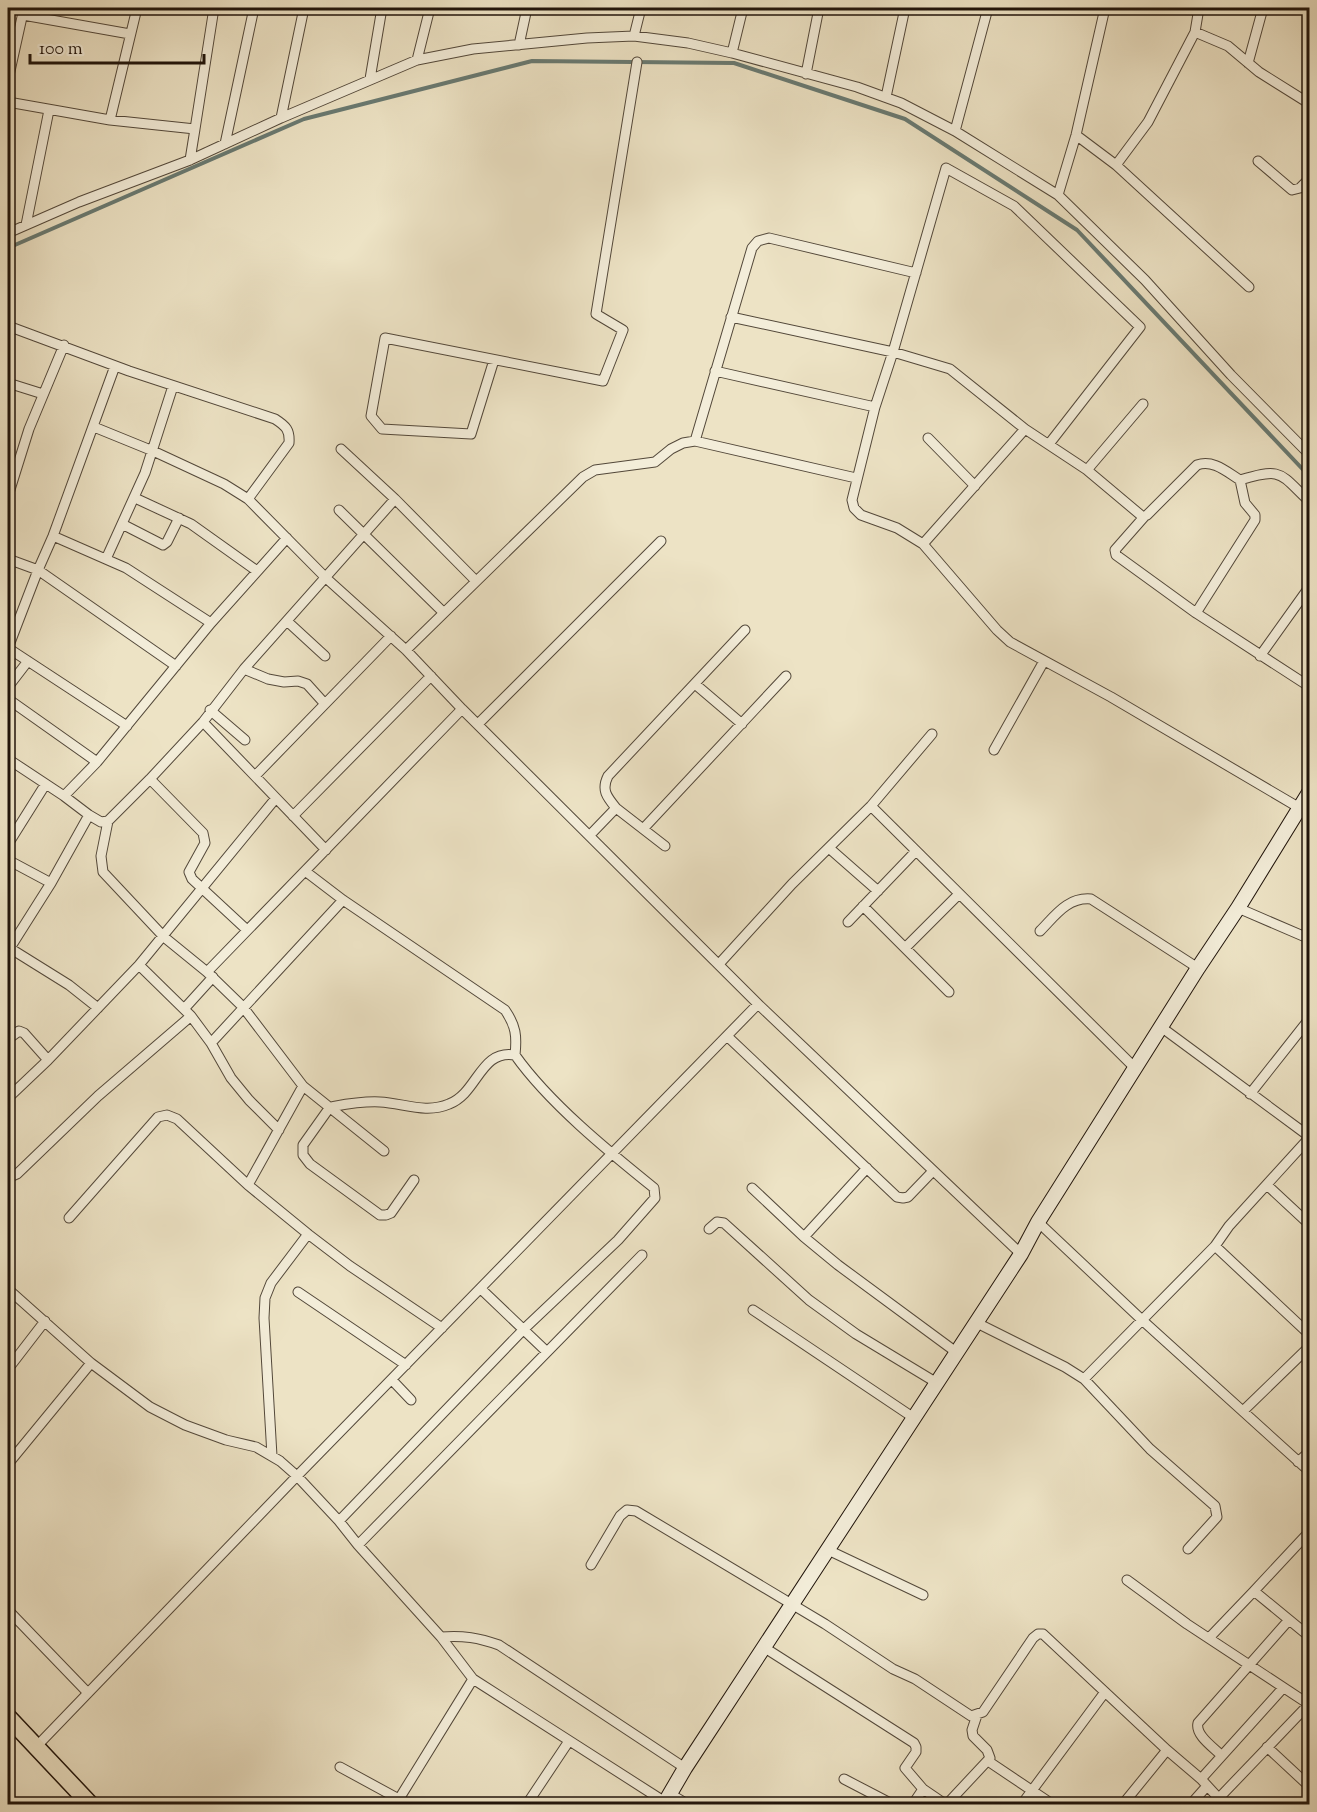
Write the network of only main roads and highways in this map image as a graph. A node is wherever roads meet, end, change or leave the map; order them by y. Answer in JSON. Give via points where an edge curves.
{"nodes":[{"id":1,"x":1310,"y":791,"type":"edge"},
{"id":2,"x":8,"y":1717,"type":"edge"},
{"id":3,"x":666,"y":1800,"type":"edge"},
{"id":4,"x":90,"y":1804,"type":"edge"}],
"edges":[{"from":1,"to":3,"type":"main road","via":[[1021,1254]]},
{"from":2,"to":4,"type":"highway"}]}
